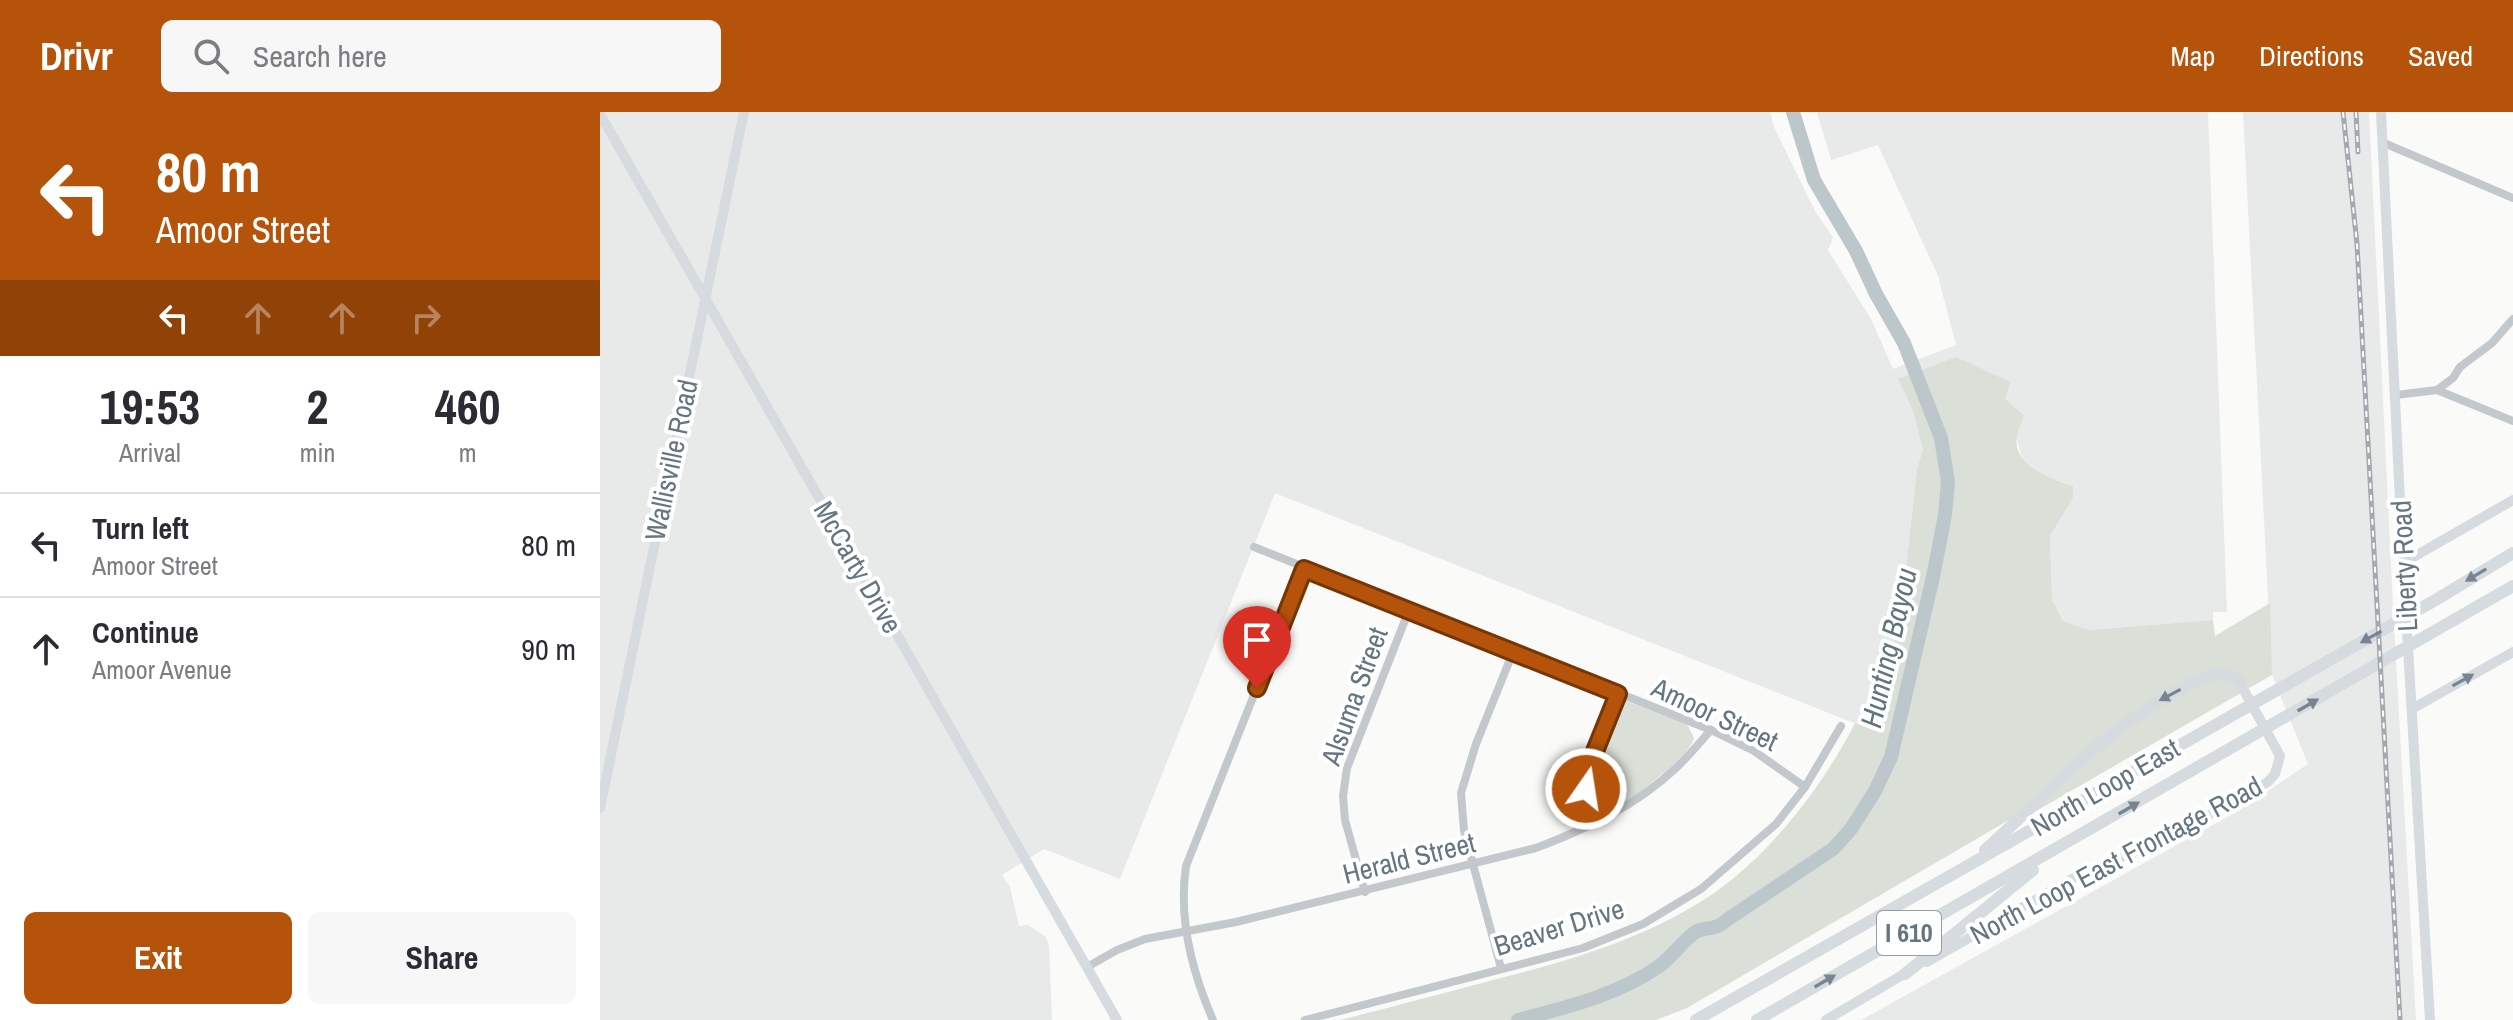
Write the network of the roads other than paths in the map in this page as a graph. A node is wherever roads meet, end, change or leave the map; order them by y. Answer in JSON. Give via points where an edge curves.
{"nodes":[{"id":1,"x":744,"y":112,"type":"edge"},
{"id":2,"x":2381,"y":112,"type":"edge"},
{"id":3,"x":600,"y":114,"type":"edge"},
{"id":4,"x":2384,"y":143,"type":"junction"},
{"id":5,"x":2513,"y":198,"type":"edge"},
{"id":6,"x":706,"y":302,"type":"junction"},
{"id":7,"x":2513,"y":319,"type":"edge"},
{"id":8,"x":2437,"y":390,"type":"junction"},
{"id":9,"x":2396,"y":395,"type":"junction"},
{"id":10,"x":2513,"y":421,"type":"edge"},
{"id":11,"x":2513,"y":500,"type":"edge"},
{"id":12,"x":1254,"y":547,"type":"dead end"},
{"id":13,"x":2513,"y":553,"type":"edge"},
{"id":14,"x":2403,"y":563,"type":"junction"},
{"id":15,"x":1304,"y":569,"type":"junction"},
{"id":16,"x":2513,"y":589,"type":"edge"},
{"id":17,"x":1409,"y":610,"type":"junction"},
{"id":18,"x":1513,"y":652,"type":"junction"},
{"id":19,"x":2513,"y":652,"type":"edge"},
{"id":20,"x":2240,"y":683,"type":"joint"},
{"id":21,"x":1618,"y":694,"type":"junction"},
{"id":22,"x":2412,"y":709,"type":"junction"},
{"id":23,"x":1841,"y":726,"type":"dead end"},
{"id":24,"x":1711,"y":730,"type":"junction"},
{"id":25,"x":1805,"y":787,"type":"junction"},
{"id":26,"x":600,"y":808,"type":"edge"},
{"id":27,"x":1596,"y":823,"type":"junction"},
{"id":28,"x":2061,"y":847,"type":"junction"},
{"id":29,"x":1473,"y":865,"type":"junction"},
{"id":30,"x":1968,"y":866,"type":"junction"},
{"id":31,"x":1365,"y":892,"type":"junction"},
{"id":32,"x":1187,"y":930,"type":"junction"},
{"id":33,"x":1087,"y":967,"type":"junction"},
{"id":34,"x":1501,"y":968,"type":"junction"},
{"id":35,"x":1905,"y":974,"type":"junction"},
{"id":36,"x":1117,"y":1020,"type":"edge"},
{"id":37,"x":1213,"y":1020,"type":"edge"},
{"id":38,"x":1305,"y":1020,"type":"edge"},
{"id":39,"x":1696,"y":1020,"type":"edge"},
{"id":40,"x":1757,"y":1020,"type":"edge"},
{"id":41,"x":1826,"y":1020,"type":"edge"},
{"id":42,"x":2430,"y":1020,"type":"edge"}],
"edges":[{"from":1,"to":6,"type":"main road","name":"Wallisville Road"},
{"from":2,"to":4,"type":"main road","name":"Liberty Road"},
{"from":3,"to":6,"type":"main road","name":"McCarty Drive"},
{"from":4,"to":5,"type":"street"},
{"from":4,"to":9,"type":"main road","name":"Liberty Road"},
{"from":6,"to":26,"type":"main road","name":"Wallisville Road"},
{"from":6,"to":33,"type":"main road","name":"McCarty Drive"},
{"from":7,"to":8,"type":"street"},
{"from":8,"to":9,"type":"street"},
{"from":8,"to":10,"type":"street"},
{"from":9,"to":14,"type":"main road","name":"Liberty Road"},
{"from":11,"to":14,"type":"main road"},
{"from":12,"to":15,"type":"street"},
{"from":13,"to":30,"type":"highway","name":"North Loop East","number":"I 610","one_way":true},
{"from":14,"to":22,"type":"main road","name":"Liberty Road"},
{"from":15,"to":17,"type":"street"},
{"from":15,"to":32,"type":"street","via":[[1186,866]]},
{"from":28,"to":16,"type":"highway","name":"North Loop East","number":"I 610","one_way":true},
{"from":17,"to":18,"type":"street","name":"Amoor Street"},
{"from":17,"to":31,"type":"street","name":"Alsuma Street","via":[[1347,768],[1345,820]]},
{"from":18,"to":21,"type":"street","name":"Amoor Street"},
{"from":18,"to":29,"type":"street","via":[[1461,793]]},
{"from":22,"to":19,"type":"main road","one_way":true},
{"from":20,"to":30,"type":"highway","one_way":true,"via":[[2209,674],[2149,706],[2081,758]]},
{"from":20,"to":35,"type":"main road","name":"North Loop East Frontage Road","via":[[2280,756],[2268,782],[2173,835],[2074,878]]},
{"from":21,"to":24,"type":"street","name":"Amoor Street"},
{"from":21,"to":27,"type":"street","via":[[1589,766],[1586,789]]},
{"from":22,"to":42,"type":"main road","name":"Liberty Road"},
{"from":23,"to":25,"type":"street","name":"Beaver Drive"},
{"from":24,"to":25,"type":"street","name":"Amoor Street","via":[[1754,751]]},
{"from":24,"to":27,"type":"street","name":"Herald Street","via":[[1653,788]]},
{"from":25,"to":34,"type":"street","name":"Beaver Drive","via":[[1776,824],[1701,889],[1643,924],[1583,948]]},
{"from":27,"to":29,"type":"street","name":"Herald Street","via":[[1536,848]]},
{"from":28,"to":35,"type":"highway"},
{"from":40,"to":28,"type":"highway","name":"North Loop East","number":"I 610","one_way":true},
{"from":29,"to":31,"type":"street","name":"Herald Street"},
{"from":29,"to":34,"type":"street"},
{"from":30,"to":39,"type":"highway","name":"North Loop East","number":"I 610"},
{"from":31,"to":32,"type":"street","name":"Herald Street"},
{"from":32,"to":33,"type":"street","name":"Herald Street","via":[[1145,939]]},
{"from":32,"to":37,"type":"street"},
{"from":33,"to":36,"type":"main road","name":"McCarty Drive"},
{"from":34,"to":38,"type":"street","name":"Beaver Drive"},
{"from":35,"to":41,"type":"main road","name":"North Loop East Frontage Road"}]}
